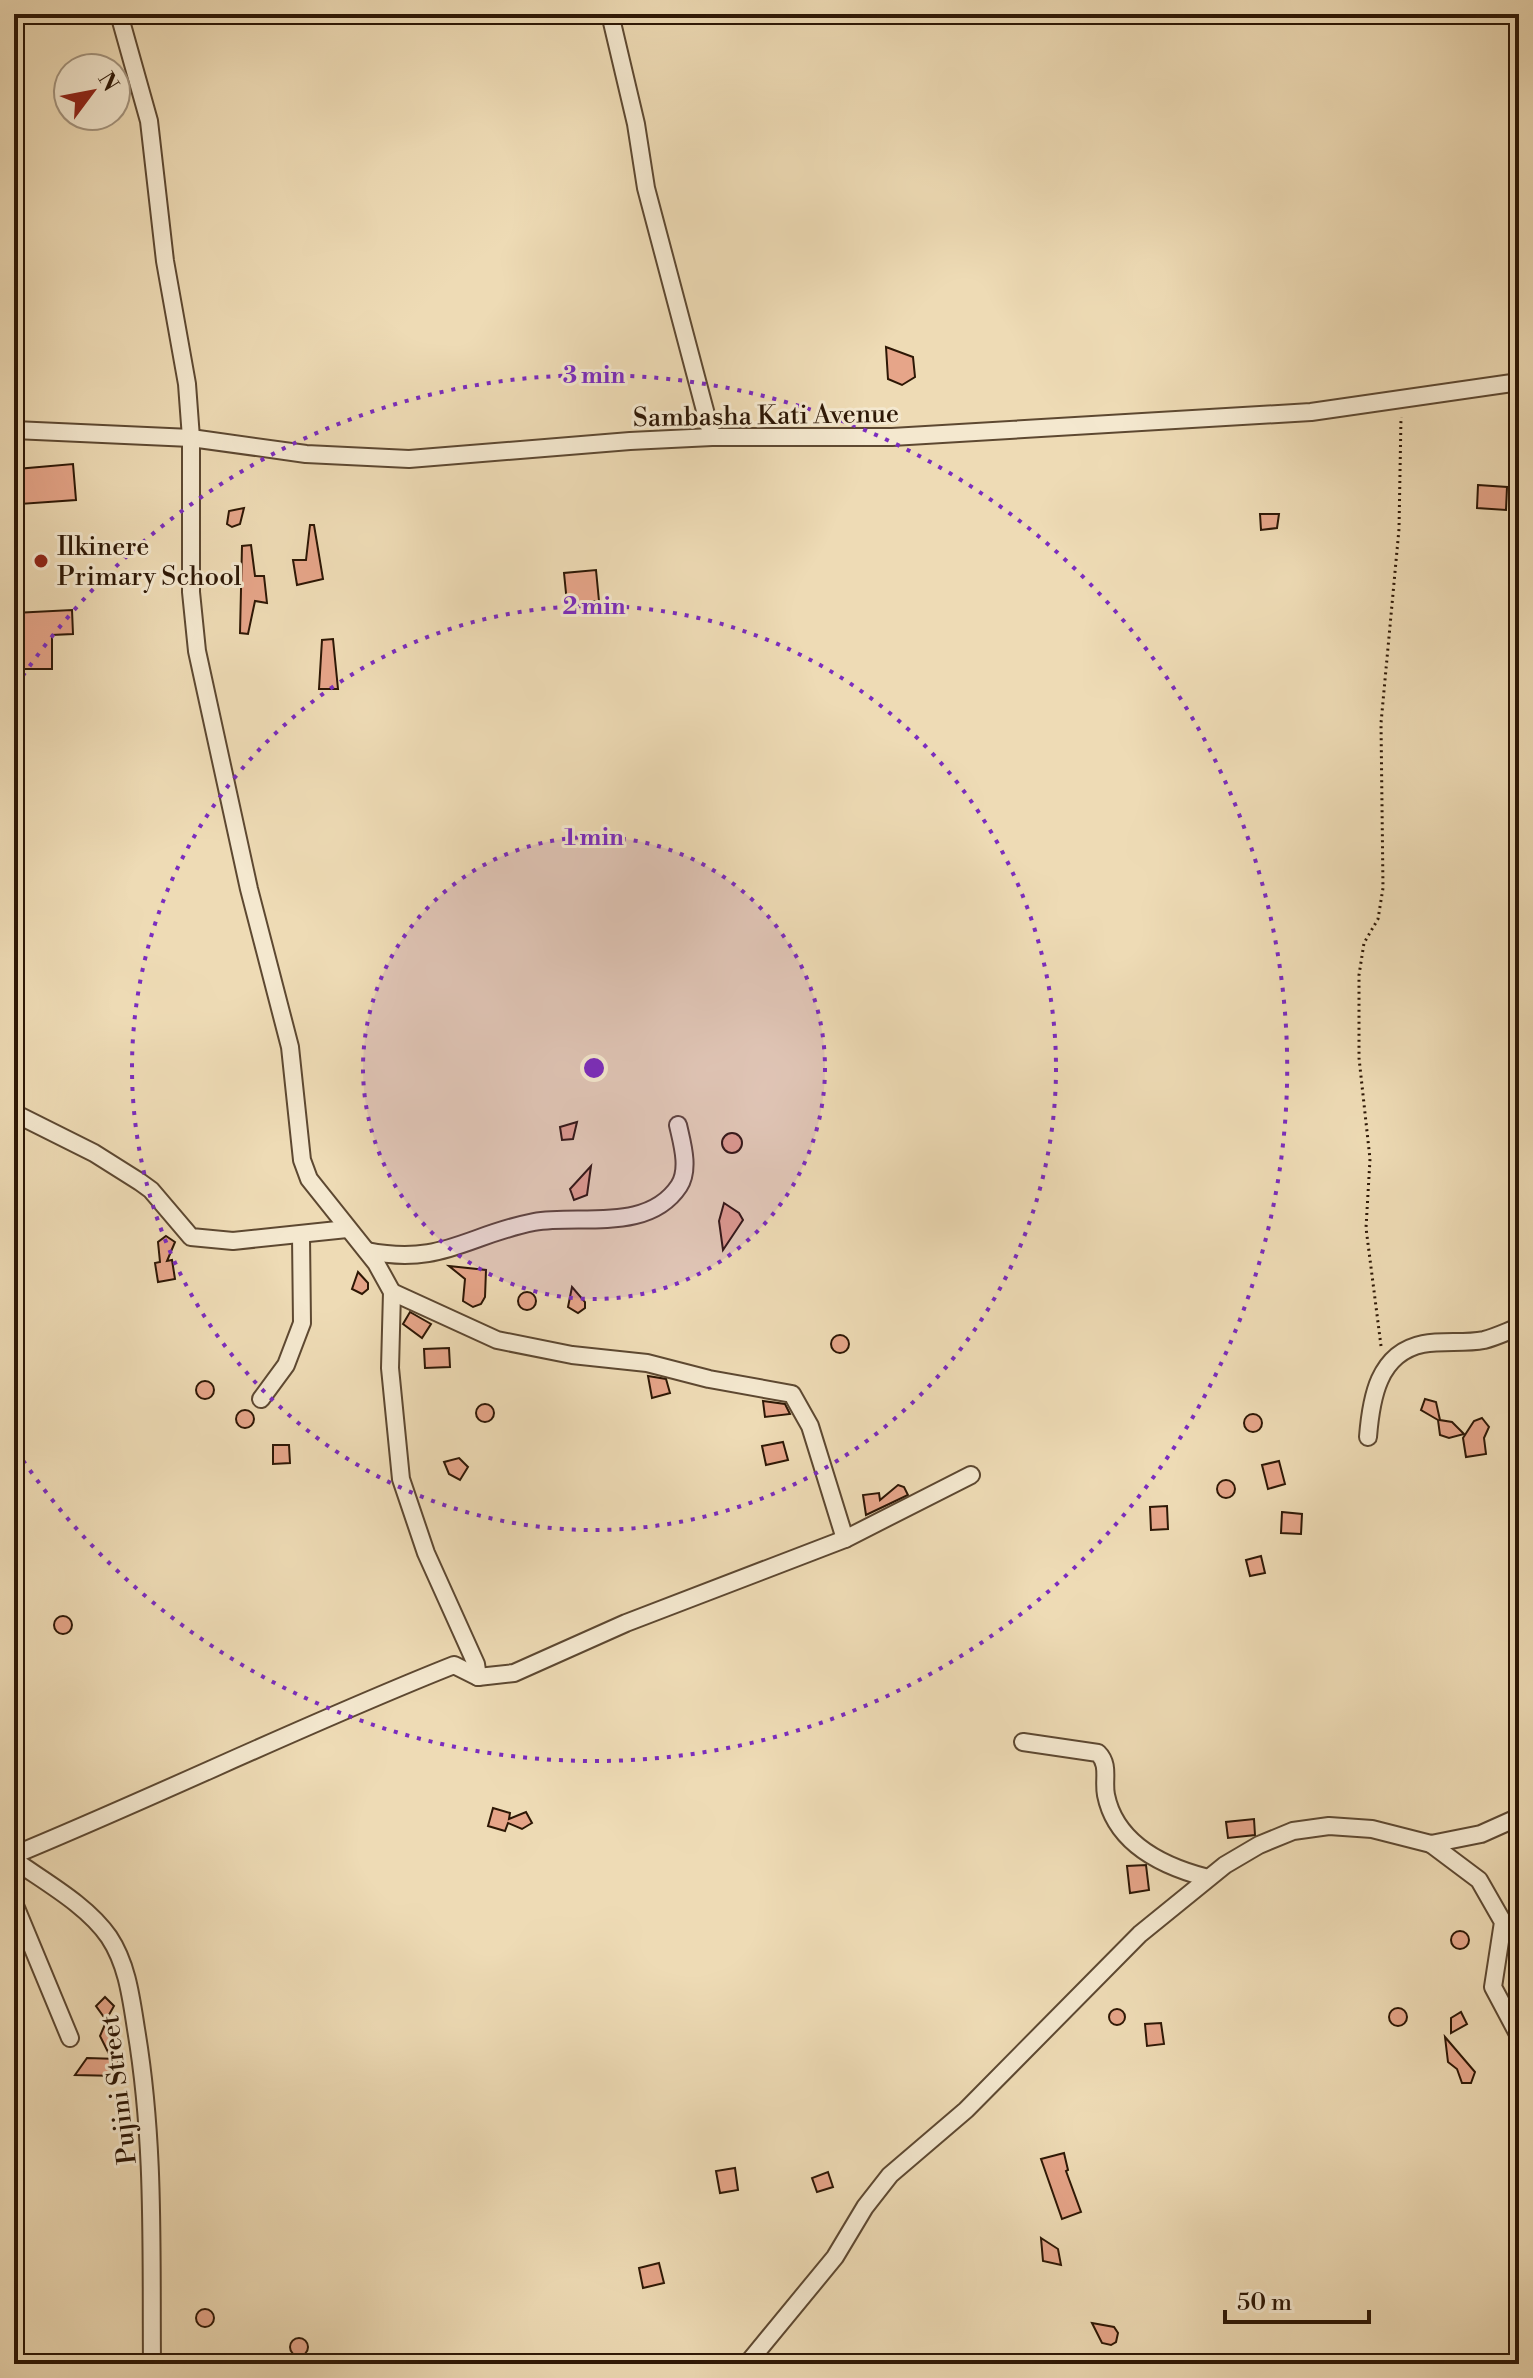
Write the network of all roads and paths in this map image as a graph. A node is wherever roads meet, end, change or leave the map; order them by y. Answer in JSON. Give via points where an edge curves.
{"nodes":[{"id":1,"x":119,"y":14,"type":"edge"},
{"id":2,"x":610,"y":14,"type":"edge"},
{"id":3,"x":1519,"y":382,"type":"edge"},
{"id":4,"x":1401,"y":401,"type":"junction"},
{"id":5,"x":14,"y":430,"type":"edge"},
{"id":6,"x":712,"y":437,"type":"junction"},
{"id":7,"x":191,"y":438,"type":"junction"},
{"id":8,"x":14,"y":1113,"type":"edge"},
{"id":9,"x":678,"y":1125,"type":"dead end"},
{"id":10,"x":347,"y":1229,"type":"junction"},
{"id":11,"x":301,"y":1236,"type":"junction"},
{"id":12,"x":367,"y":1251,"type":"junction"},
{"id":13,"x":392,"y":1292,"type":"junction"},
{"id":14,"x":1519,"y":1327,"type":"edge"},
{"id":15,"x":1386,"y":1366,"type":"junction"},
{"id":16,"x":261,"y":1399,"type":"dead end"},
{"id":17,"x":1368,"y":1437,"type":"dead end"},
{"id":18,"x":971,"y":1475,"type":"dead end"},
{"id":19,"x":845,"y":1539,"type":"junction"},
{"id":20,"x":478,"y":1677,"type":"junction"},
{"id":21,"x":1023,"y":1742,"type":"dead end"},
{"id":22,"x":1519,"y":1817,"type":"edge"},
{"id":23,"x":1431,"y":1844,"type":"junction"},
{"id":24,"x":14,"y":1858,"type":"edge"},
{"id":25,"x":1208,"y":1878,"type":"junction"},
{"id":26,"x":14,"y":1903,"type":"edge"},
{"id":27,"x":1511,"y":1920,"type":"edge"},
{"id":28,"x":1519,"y":2036,"type":"edge"},
{"id":29,"x":70,"y":2038,"type":"dead end"},
{"id":30,"x":152,"y":2364,"type":"edge"},
{"id":31,"x":747,"y":2364,"type":"edge"}],
"edges":[{"from":1,"to":7,"type":"street","via":[[149,121]]},
{"from":2,"to":6,"type":"street","via":[[646,188]]},
{"from":3,"to":4,"type":"street","name":"Sambasha Kati Avenue"},
{"from":4,"to":6,"type":"street","name":"Sambasha Kati Avenue","via":[[1311,412],[892,437]]},
{"from":4,"to":15,"type":"path","via":[[1399,529],[1381,723],[1383,888],[1359,975],[1359,1058],[1370,1159],[1366,1228]]},
{"from":5,"to":7,"type":"street","name":"Sambasha Kati Avenue"},
{"from":6,"to":7,"type":"street","name":"Sambasha Kati Avenue","via":[[379,459]]},
{"from":7,"to":10,"type":"street","via":[[191,592],[197,651],[290,1047],[305,1169]]},
{"from":8,"to":11,"type":"street","via":[[140,1182],[191,1237],[233,1241]]},
{"from":9,"to":12,"type":"street","via":[[684,1160],[679,1186],[639,1213],[614,1220],[533,1222],[426,1256]]},
{"from":10,"to":11,"type":"street"},
{"from":10,"to":12,"type":"street"},
{"from":11,"to":16,"type":"street","via":[[302,1323],[286,1365]]},
{"from":12,"to":13,"type":"street"},
{"from":13,"to":19,"type":"street","via":[[497,1340],[647,1363],[792,1394],[810,1426]]},
{"from":13,"to":20,"type":"street","via":[[390,1368],[401,1479]]},
{"from":14,"to":15,"type":"street","via":[[1485,1340],[1421,1344]]},
{"from":15,"to":17,"type":"street","via":[[1371,1399]]},
{"from":18,"to":19,"type":"street"},
{"from":19,"to":20,"type":"street","via":[[626,1623],[514,1673]]},
{"from":20,"to":24,"type":"street","via":[[454,1665]]},
{"from":21,"to":25,"type":"street","via":[[1098,1753],[1106,1766],[1107,1797],[1125,1832],[1162,1864]]},
{"from":22,"to":23,"type":"street","via":[[1481,1834]]},
{"from":23,"to":25,"type":"street","via":[[1372,1829],[1329,1826],[1293,1831],[1259,1845]]},
{"from":23,"to":27,"type":"street","via":[[1479,1880]]},
{"from":24,"to":30,"type":"street","name":"Pujini Street","via":[[78,1907],[120,1955],[150,2114]]},
{"from":25,"to":31,"type":"street","via":[[1140,1934],[966,2110],[890,2175],[835,2257]]},
{"from":26,"to":29,"type":"street"},
{"from":27,"to":28,"type":"street","via":[[1493,1987]]}]}
